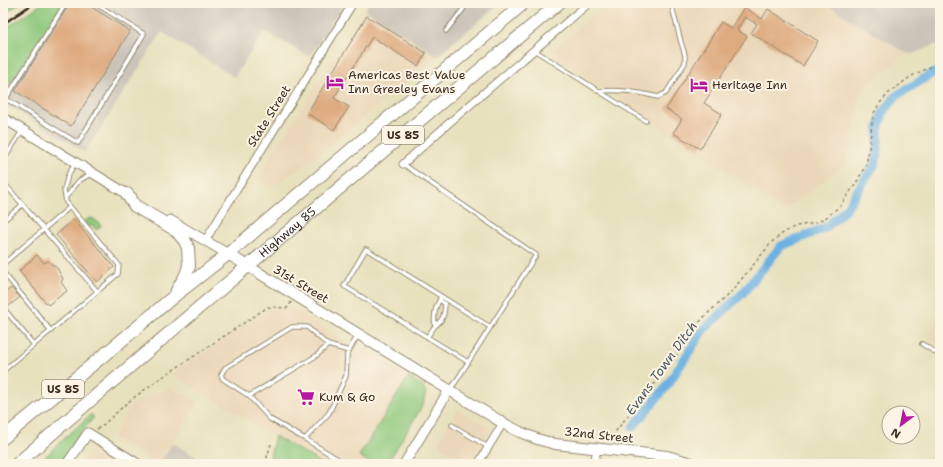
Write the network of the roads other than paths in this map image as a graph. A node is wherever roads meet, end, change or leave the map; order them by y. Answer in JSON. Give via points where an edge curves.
{"nodes":[{"id":1,"x":66,"y":3,"type":"edge"},
{"id":2,"x":95,"y":3,"type":"edge"},
{"id":3,"x":353,"y":3,"type":"edge"},
{"id":4,"x":468,"y":3,"type":"edge"},
{"id":5,"x":524,"y":3,"type":"edge"},
{"id":6,"x":559,"y":3,"type":"edge"},
{"id":7,"x":589,"y":3,"type":"edge"},
{"id":8,"x":671,"y":3,"type":"edge"},
{"id":9,"x":446,"y":31,"type":"dead end"},
{"id":10,"x":534,"y":50,"type":"junction"},
{"id":11,"x":599,"y":91,"type":"junction"},
{"id":12,"x":6,"y":99,"type":"junction"},
{"id":13,"x":3,"y":103,"type":"edge"},
{"id":14,"x":3,"y":118,"type":"edge"},
{"id":15,"x":646,"y":121,"type":"dead end"},
{"id":16,"x":23,"y":130,"type":"junction"},
{"id":17,"x":3,"y":161,"type":"edge"},
{"id":18,"x":76,"y":162,"type":"junction"},
{"id":19,"x":403,"y":164,"type":"joint"},
{"id":20,"x":93,"y":173,"type":"junction"},
{"id":21,"x":3,"y":182,"type":"edge"},
{"id":22,"x":127,"y":194,"type":"junction"},
{"id":23,"x":66,"y":197,"type":"junction"},
{"id":24,"x":22,"y":205,"type":"junction"},
{"id":25,"x":70,"y":207,"type":"junction"},
{"id":26,"x":3,"y":221,"type":"edge"},
{"id":27,"x":86,"y":225,"type":"junction"},
{"id":28,"x":44,"y":229,"type":"junction"},
{"id":29,"x":82,"y":229,"type":"dead end"},
{"id":30,"x":94,"y":235,"type":"junction"},
{"id":31,"x":90,"y":239,"type":"dead end"},
{"id":32,"x":205,"y":241,"type":"junction"},
{"id":33,"x":64,"y":244,"type":"dead end"},
{"id":34,"x":102,"y":245,"type":"junction"},
{"id":35,"x":60,"y":248,"type":"junction"},
{"id":36,"x":98,"y":248,"type":"dead end"},
{"id":37,"x":72,"y":254,"type":"dead end"},
{"id":38,"x":228,"y":254,"type":"junction"},
{"id":39,"x":111,"y":255,"type":"junction"},
{"id":40,"x":68,"y":258,"type":"junction"},
{"id":41,"x":107,"y":259,"type":"dead end"},
{"id":42,"x":3,"y":264,"type":"edge"},
{"id":43,"x":80,"y":264,"type":"dead end"},
{"id":44,"x":247,"y":266,"type":"junction"},
{"id":45,"x":76,"y":267,"type":"junction"},
{"id":46,"x":3,"y":272,"type":"edge"},
{"id":47,"x":90,"y":274,"type":"dead end"},
{"id":48,"x":85,"y":278,"type":"junction"},
{"id":49,"x":97,"y":291,"type":"junction"},
{"id":50,"x":173,"y":296,"type":"junction"},
{"id":51,"x":441,"y":298,"type":"junction"},
{"id":52,"x":5,"y":310,"type":"dead end"},
{"id":53,"x":435,"y":326,"type":"junction"},
{"id":54,"x":490,"y":327,"type":"junction"},
{"id":55,"x":51,"y":331,"type":"junction"},
{"id":56,"x":359,"y":334,"type":"junction"},
{"id":57,"x":427,"y":337,"type":"junction"},
{"id":58,"x":922,"y":344,"type":"dead end"},
{"id":59,"x":34,"y":345,"type":"junction"},
{"id":60,"x":328,"y":345,"type":"junction"},
{"id":61,"x":349,"y":351,"type":"junction"},
{"id":62,"x":940,"y":355,"type":"edge"},
{"id":63,"x":468,"y":362,"type":"junction"},
{"id":64,"x":3,"y":370,"type":"edge"},
{"id":65,"x":449,"y":390,"type":"junction"},
{"id":66,"x":249,"y":396,"type":"junction"},
{"id":67,"x":503,"y":423,"type":"junction"},
{"id":68,"x":452,"y":425,"type":"dead end"},
{"id":69,"x":3,"y":437,"type":"edge"},
{"id":70,"x":305,"y":439,"type":"junction"},
{"id":71,"x":488,"y":448,"type":"junction"},
{"id":72,"x":597,"y":449,"type":"junction"},
{"id":73,"x":17,"y":464,"type":"edge"},
{"id":74,"x":67,"y":464,"type":"edge"},
{"id":75,"x":138,"y":464,"type":"edge"},
{"id":76,"x":346,"y":464,"type":"edge"},
{"id":77,"x":404,"y":464,"type":"edge"},
{"id":78,"x":478,"y":464,"type":"edge"},
{"id":79,"x":594,"y":464,"type":"edge"},
{"id":80,"x":695,"y":464,"type":"edge"}],
"edges":[{"from":1,"to":12,"type":"lane"},
{"from":2,"to":12,"type":"lane","via":[[144,34],[78,143]]},
{"from":3,"to":32,"type":"street","name":"State Street"},
{"from":4,"to":9,"type":"lane"},
{"from":5,"to":38,"type":"highway","name":"Highway 85","number":"US 85"},
{"from":6,"to":44,"type":"highway","name":"Highway 85","number":"US 85"},
{"from":7,"to":10,"type":"street"},
{"from":8,"to":11,"type":"lane","via":[[685,63],[666,93],[658,97],[614,90]]},
{"from":10,"to":11,"type":"lane"},
{"from":10,"to":19,"type":"street"},
{"from":11,"to":15,"type":"lane"},
{"from":12,"to":13,"type":"lane"},
{"from":14,"to":16,"type":"street","name":"31st Street"},
{"from":16,"to":17,"type":"lane"},
{"from":16,"to":18,"type":"street","name":"31st Street"},
{"from":18,"to":20,"type":"street","name":"31st Street"},
{"from":18,"to":23,"type":"lane","via":[[68,175],[64,190]]},
{"from":19,"to":54,"type":"lane","via":[[536,255]]},
{"from":20,"to":22,"type":"street","name":"31st Street"},
{"from":20,"to":23,"type":"lane","via":[[80,181]]},
{"from":21,"to":24,"type":"lane"},
{"from":22,"to":32,"type":"street","name":"31st Street"},
{"from":22,"to":50,"type":"highway","via":[[135,206],[176,230],[185,241],[189,266]]},
{"from":23,"to":25,"type":"lane"},
{"from":24,"to":26,"type":"lane"},
{"from":24,"to":28,"type":"lane"},
{"from":25,"to":27,"type":"lane"},
{"from":25,"to":28,"type":"lane"},
{"from":27,"to":29,"type":"lane"},
{"from":27,"to":30,"type":"lane"},
{"from":28,"to":35,"type":"lane"},
{"from":28,"to":42,"type":"lane"},
{"from":30,"to":31,"type":"lane"},
{"from":30,"to":34,"type":"lane"},
{"from":32,"to":38,"type":"street","name":"31st Street"},
{"from":33,"to":35,"type":"lane"},
{"from":34,"to":36,"type":"lane"},
{"from":34,"to":39,"type":"lane"},
{"from":35,"to":40,"type":"lane"},
{"from":37,"to":40,"type":"lane"},
{"from":38,"to":44,"type":"main road","name":"31st Street"},
{"from":38,"to":50,"type":"highway","name":"Highway 85","number":"US 85"},
{"from":39,"to":41,"type":"lane"},
{"from":39,"to":49,"type":"lane","via":[[119,265],[118,274]]},
{"from":40,"to":45,"type":"lane"},
{"from":43,"to":45,"type":"lane"},
{"from":44,"to":56,"type":"main road","name":"31st Street"},
{"from":44,"to":73,"type":"highway","name":"Highway 85","number":"US 85"},
{"from":45,"to":48,"type":"lane"},
{"from":46,"to":55,"type":"lane"},
{"from":47,"to":48,"type":"lane"},
{"from":48,"to":49,"type":"lane"},
{"from":49,"to":55,"type":"lane"},
{"from":50,"to":69,"type":"highway","name":"Highway 85","number":"US 85"},
{"from":51,"to":53,"type":"lane","via":[[437,304]]},
{"from":51,"to":53,"type":"lane","via":[[445,304],[444,312],[441,321]]},
{"from":51,"to":54,"type":"lane"},
{"from":51,"to":57,"type":"lane","via":[[366,248],[344,286]]},
{"from":52,"to":59,"type":"lane"},
{"from":53,"to":57,"type":"lane"},
{"from":54,"to":63,"type":"lane"},
{"from":55,"to":59,"type":"lane"},
{"from":56,"to":61,"type":"lane"},
{"from":56,"to":65,"type":"main road","name":"31st Street"},
{"from":57,"to":63,"type":"lane"},
{"from":58,"to":62,"type":"lane"},
{"from":59,"to":64,"type":"lane"},
{"from":60,"to":61,"type":"lane"},
{"from":60,"to":66,"type":"lane","via":[[316,356]]},
{"from":60,"to":66,"type":"lane","via":[[306,327],[292,327],[225,368],[221,375],[222,379]]},
{"from":61,"to":70,"type":"lane","via":[[346,376],[329,413]]},
{"from":63,"to":65,"type":"lane"},
{"from":65,"to":67,"type":"main road","name":"31st Street"},
{"from":65,"to":77,"type":"street"},
{"from":66,"to":70,"type":"lane","via":[[270,419]]},
{"from":67,"to":71,"type":"street"},
{"from":67,"to":72,"type":"main road","name":"32nd Street","via":[[537,439],[555,444]]},
{"from":68,"to":71,"type":"lane"},
{"from":70,"to":76,"type":"lane"},
{"from":71,"to":78,"type":"street"},
{"from":72,"to":79,"type":"street"},
{"from":72,"to":80,"type":"main road","name":"32nd Street","via":[[667,456]]},
{"from":74,"to":75,"type":"street","via":[[88,433]]}]}
